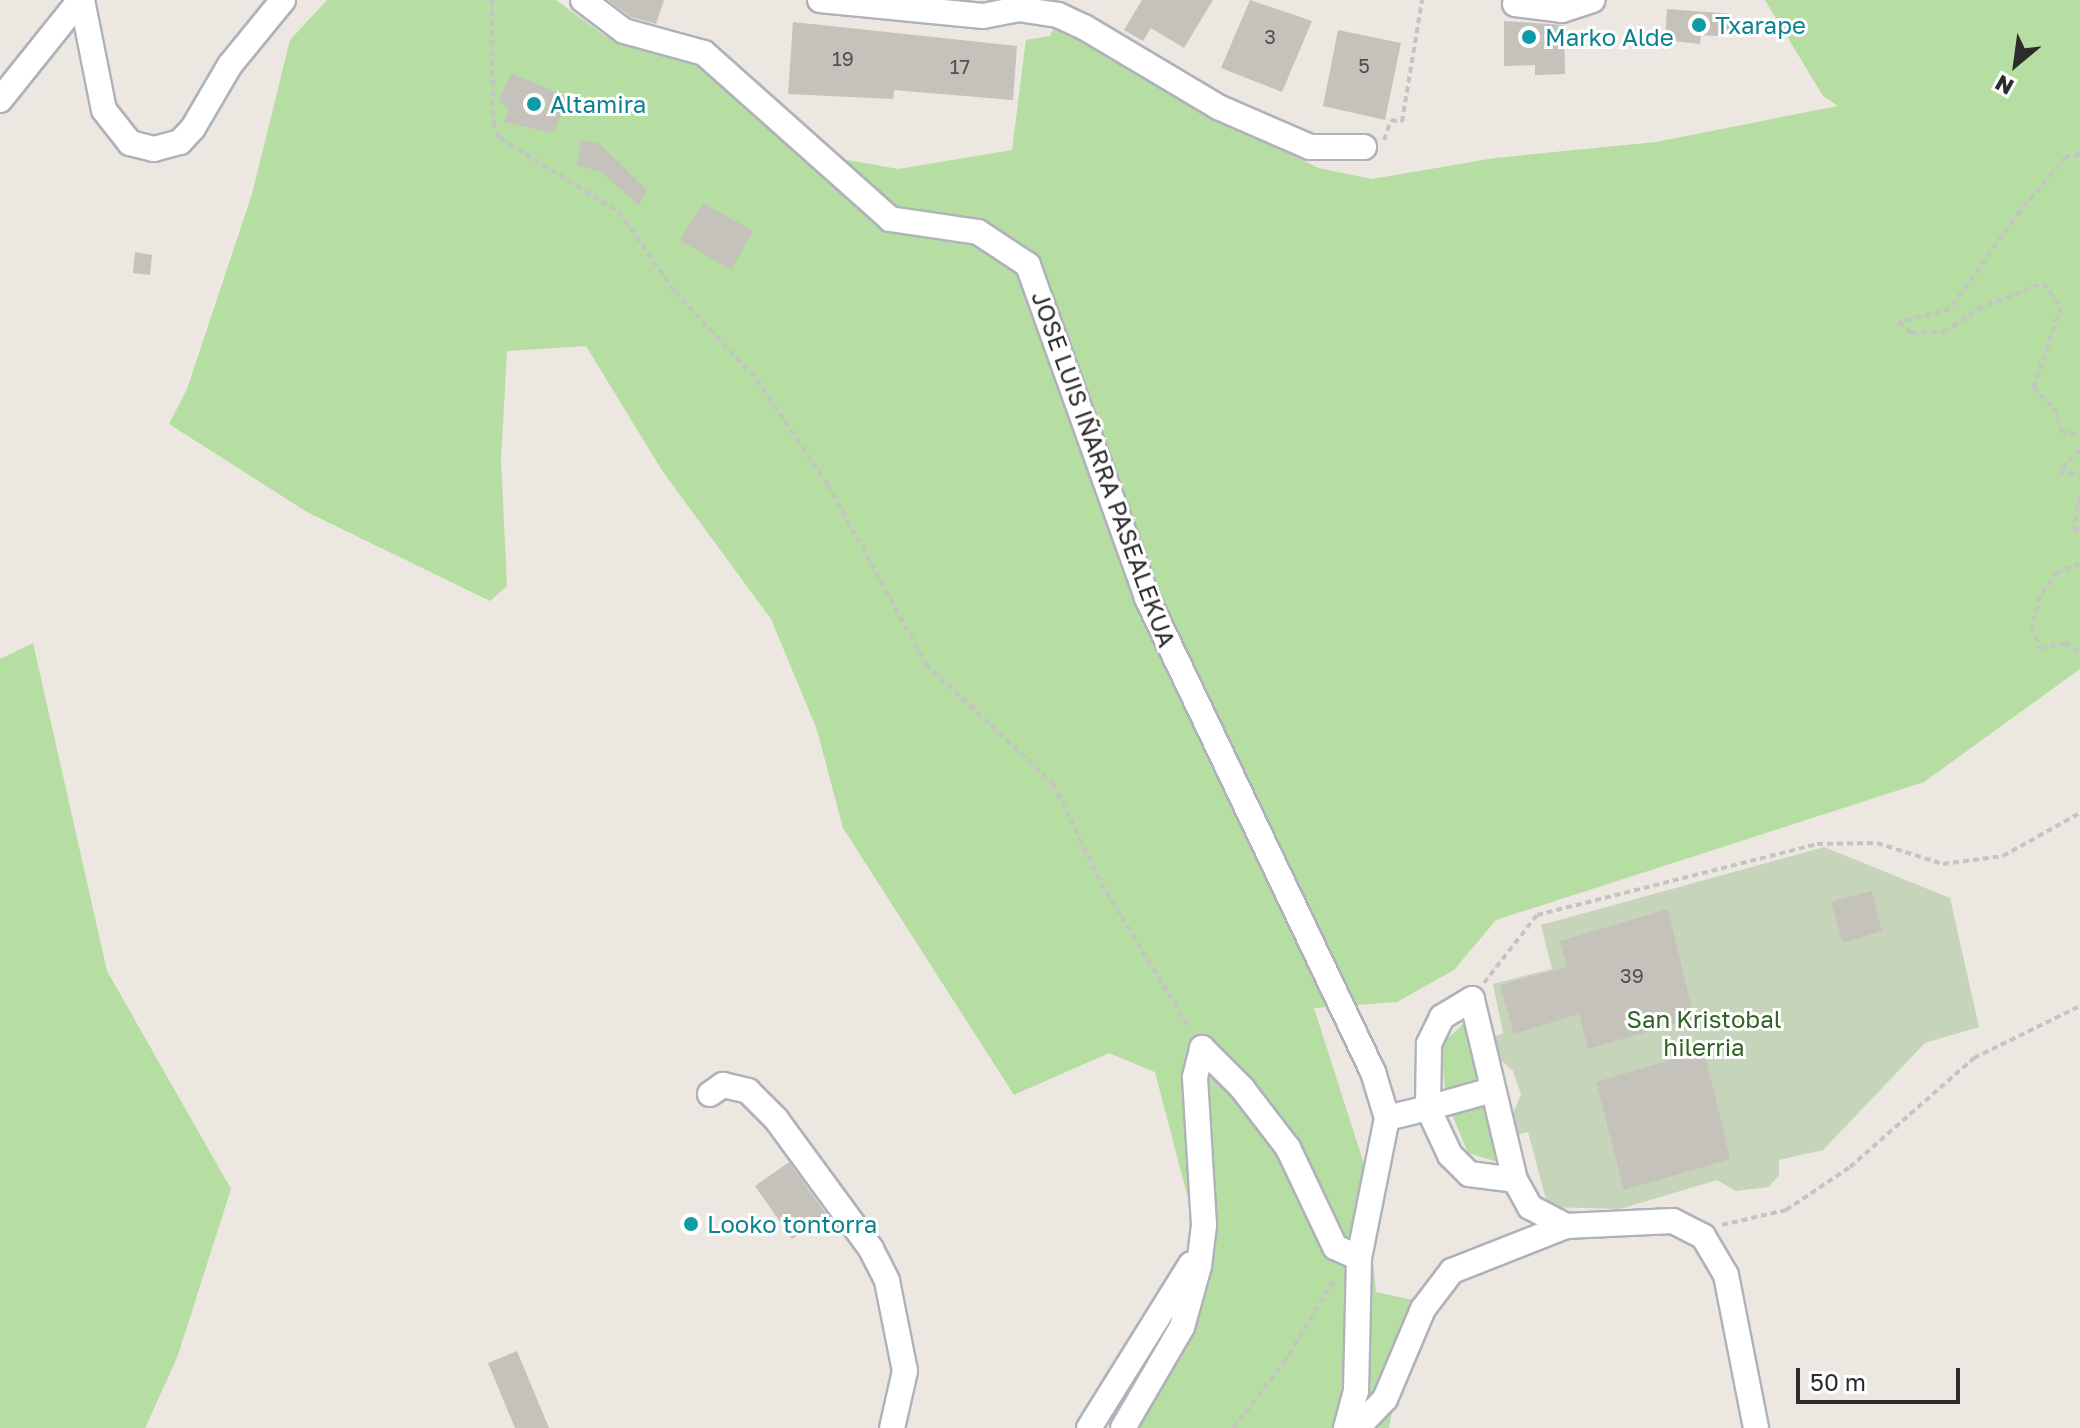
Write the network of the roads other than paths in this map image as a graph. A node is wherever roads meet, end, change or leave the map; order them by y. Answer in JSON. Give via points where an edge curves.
{"nodes":[{"id":1,"x":81,"y":0,"type":"edge"},
{"id":2,"x":283,"y":0,"type":"edge"},
{"id":3,"x":583,"y":0,"type":"edge"},
{"id":4,"x":820,"y":0,"type":"edge"},
{"id":5,"x":1592,"y":0,"type":"edge"},
{"id":6,"x":1016,"y":4,"type":"edge"},
{"id":7,"x":1515,"y":4,"type":"dead end"},
{"id":8,"x":0,"y":100,"type":"edge"},
{"id":9,"x":1364,"y":147,"type":"dead end"},
{"id":10,"x":1492,"y":1090,"type":"junction"},
{"id":11,"x":710,"y":1094,"type":"dead end"},
{"id":12,"x":1428,"y":1108,"type":"junction"},
{"id":13,"x":1387,"y":1118,"type":"junction"},
{"id":14,"x":1515,"y":1180,"type":"junction"},
{"id":15,"x":1566,"y":1226,"type":"junction"},
{"id":16,"x":1202,"y":1241,"type":"junction"},
{"id":17,"x":1359,"y":1258,"type":"junction"},
{"id":18,"x":892,"y":1428,"type":"edge"},
{"id":19,"x":1089,"y":1428,"type":"edge"},
{"id":20,"x":1123,"y":1428,"type":"edge"},
{"id":21,"x":1346,"y":1428,"type":"edge"},
{"id":22,"x":1357,"y":1428,"type":"edge"},
{"id":23,"x":1756,"y":1428,"type":"edge"}],
"edges":[{"from":1,"to":2,"type":"street","via":[[104,110],[130,143],[154,149],[180,142],[193,128],[230,65]]},
{"from":1,"to":8,"type":"street"},
{"from":3,"to":13,"type":"street","name":"JOSE LUIS IÑARRA PASEALEKUA","via":[[624,31],[704,53],[890,219],[978,232],[1028,265],[1147,598],[1373,1072]]},
{"from":4,"to":6,"type":"street","via":[[983,16]]},
{"from":5,"to":7,"type":"street","via":[[1562,10]]},
{"from":6,"to":9,"type":"street","via":[[1084,27],[1218,107],[1310,147]]},
{"from":10,"to":12,"type":"street"},
{"from":10,"to":12,"type":"street","via":[[1472,999],[1442,1017],[1429,1044]]},
{"from":10,"to":14,"type":"street"},
{"from":11,"to":18,"type":"street","via":[[723,1085],[748,1091],[776,1119],[871,1249],[887,1281],[905,1371]]},
{"from":12,"to":13,"type":"street"},
{"from":12,"to":14,"type":"street","via":[[1450,1155],[1469,1174]]},
{"from":13,"to":17,"type":"street"},
{"from":14,"to":15,"type":"street","via":[[1530,1207]]},
{"from":15,"to":22,"type":"street","via":[[1452,1271],[1423,1309],[1385,1399]]},
{"from":15,"to":23,"type":"street","via":[[1673,1221],[1697,1232],[1726,1275]]},
{"from":16,"to":17,"type":"street","via":[[1195,1077],[1202,1048],[1242,1088],[1288,1148],[1335,1247]]},
{"from":16,"to":19,"type":"street"},
{"from":16,"to":20,"type":"street","via":[[1182,1327]]},
{"from":17,"to":21,"type":"street","via":[[1356,1391]]}]}
